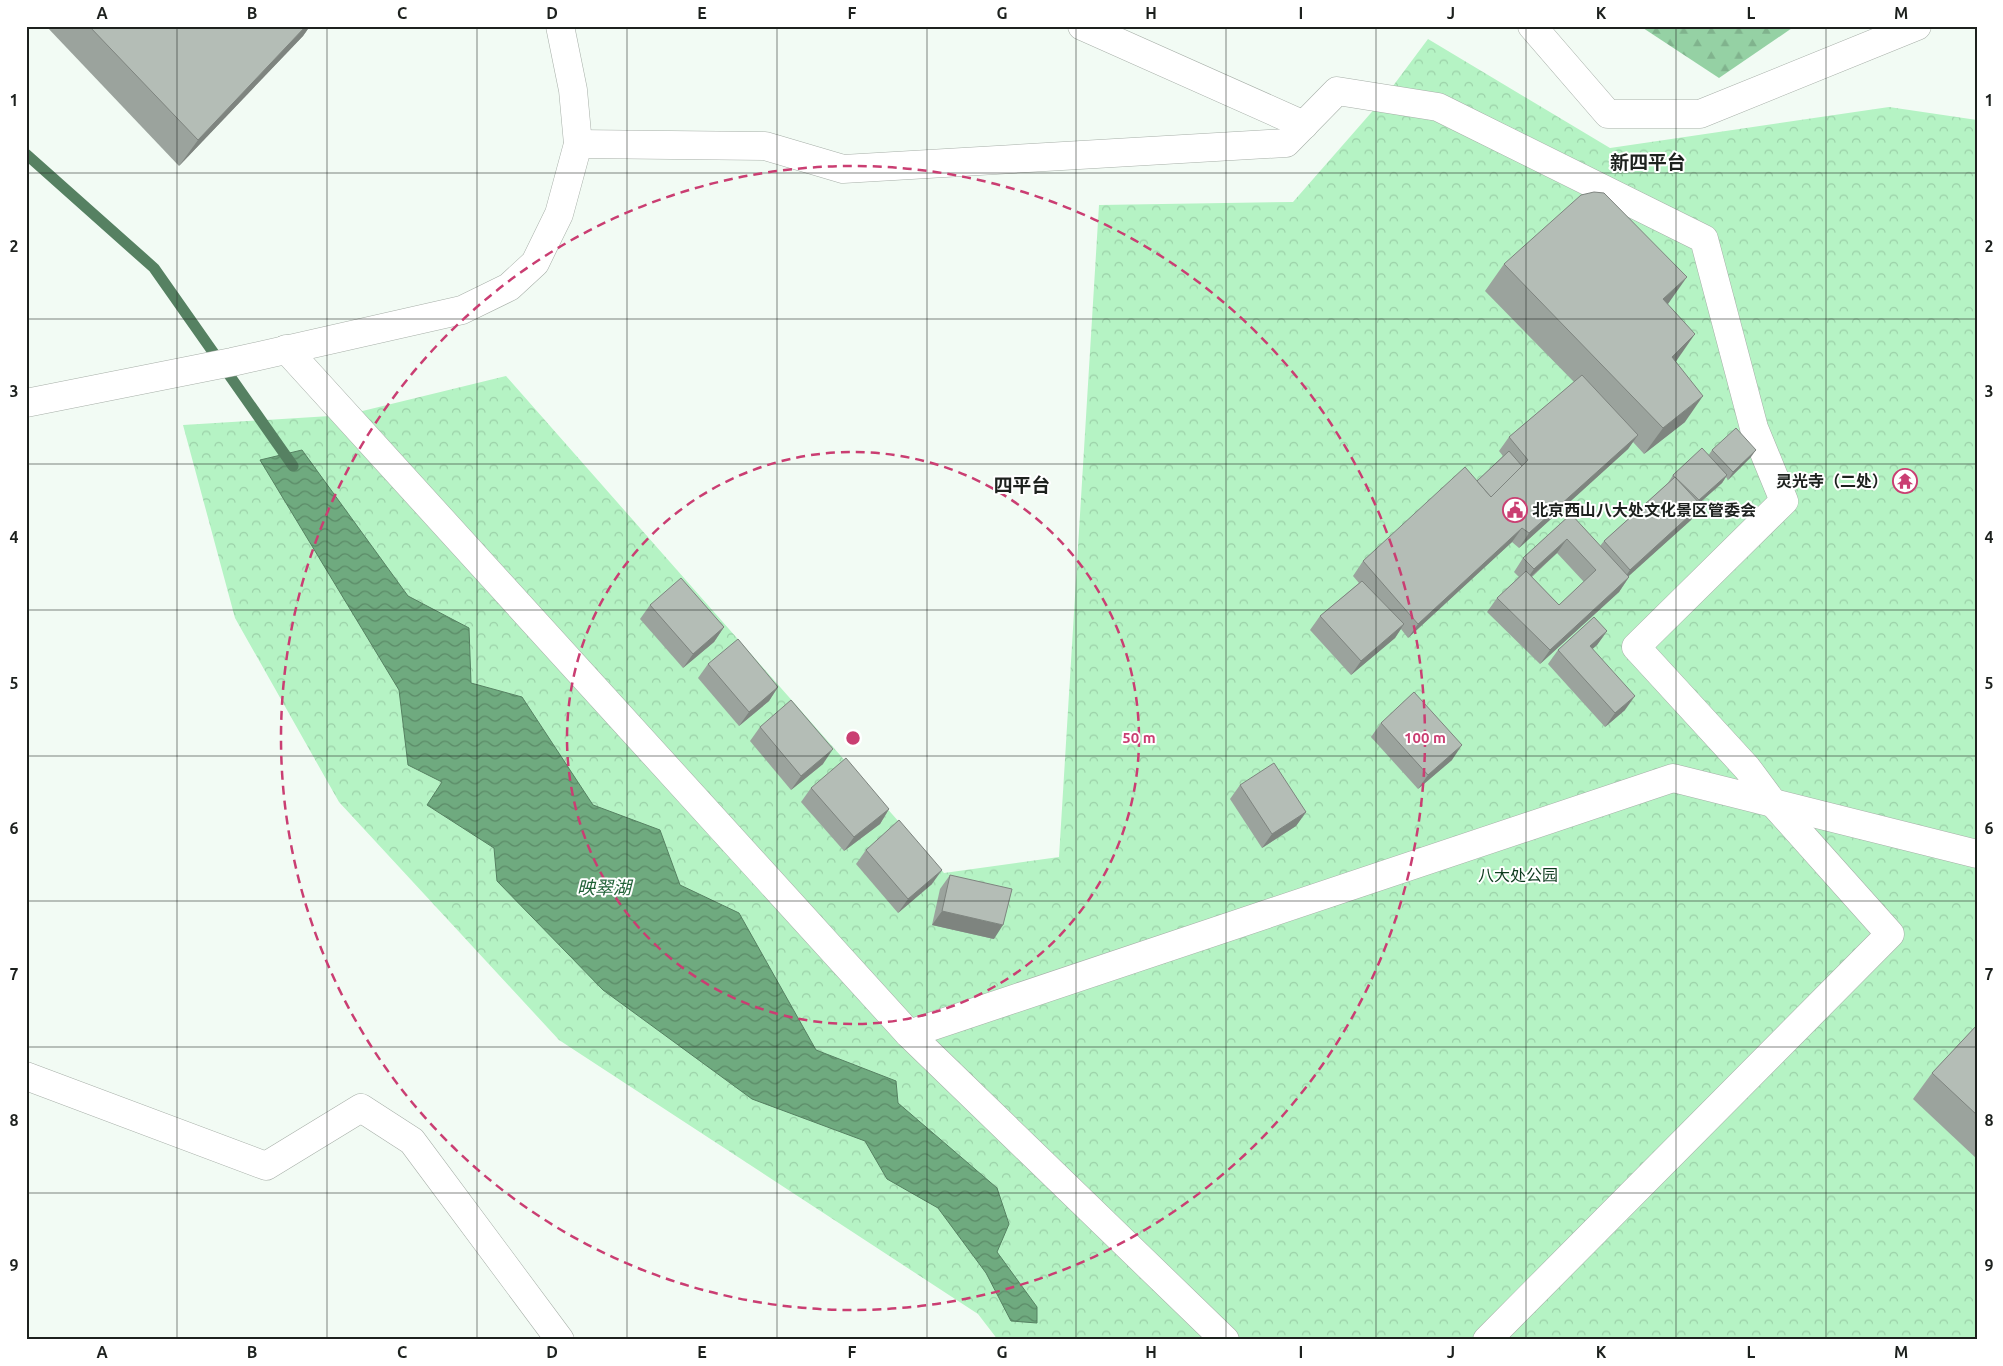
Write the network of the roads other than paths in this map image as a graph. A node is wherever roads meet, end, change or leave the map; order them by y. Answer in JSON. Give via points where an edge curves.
{"nodes":[{"id":1,"x":560,"y":26,"type":"edge"},
{"id":2,"x":1082,"y":26,"type":"edge"},
{"id":3,"x":1532,"y":26,"type":"edge"},
{"id":4,"x":1916,"y":26,"type":"edge"},
{"id":5,"x":1304,"y":125,"type":"junction"},
{"id":6,"x":578,"y":144,"type":"junction"},
{"id":7,"x":286,"y":349,"type":"junction"},
{"id":8,"x":26,"y":403,"type":"edge"},
{"id":9,"x":1773,"y":803,"type":"junction"},
{"id":10,"x":1977,"y":854,"type":"edge"},
{"id":11,"x":909,"y":1034,"type":"junction"},
{"id":12,"x":26,"y":1076,"type":"edge"},
{"id":13,"x":560,"y":1340,"type":"edge"},
{"id":14,"x":1225,"y":1340,"type":"edge"},
{"id":15,"x":1487,"y":1340,"type":"edge"}],
"edges":[{"from":1,"to":6,"type":"street","via":[[573,90]]},
{"from":2,"to":5,"type":"street"},
{"from":3,"to":4,"type":"street","via":[[1608,114],[1700,114]]},
{"from":5,"to":6,"type":"street","via":[[1286,143],[843,169],[765,146]]},
{"from":5,"to":9,"type":"street","via":[[1337,91],[1438,106],[1704,239],[1754,428],[1784,501],[1636,647],[1746,768]]},
{"from":6,"to":7,"type":"street","via":[[559,214],[536,263],[509,287],[462,310]]},
{"from":7,"to":8,"type":"street"},
{"from":7,"to":11,"type":"street"},
{"from":9,"to":10,"type":"street"},
{"from":9,"to":11,"type":"street","via":[[1673,778]]},
{"from":9,"to":15,"type":"street","via":[[1890,934]]},
{"from":11,"to":14,"type":"street"},
{"from":12,"to":13,"type":"street","via":[[266,1166],[361,1108],[412,1141]]}]}
